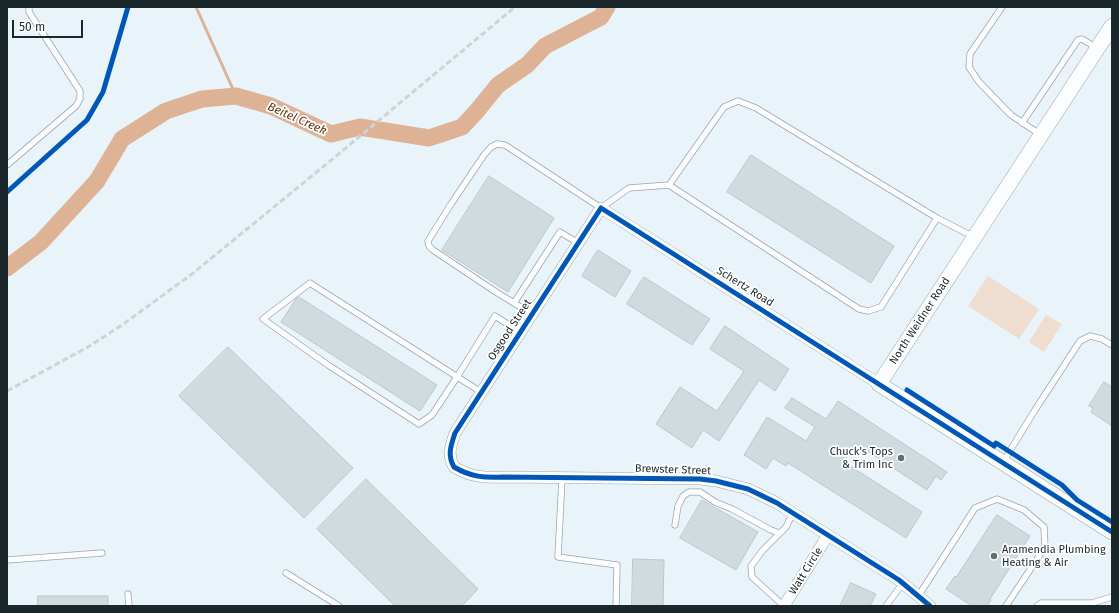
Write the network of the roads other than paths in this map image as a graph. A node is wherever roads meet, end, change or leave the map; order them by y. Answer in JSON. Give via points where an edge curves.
{"nodes":[{"id":1,"x":29,"y":7,"type":"edge"},
{"id":2,"x":1002,"y":7,"type":"edge"},
{"id":3,"x":1112,"y":26,"type":"edge"},
{"id":4,"x":1098,"y":49,"type":"junction"},
{"id":5,"x":1022,"y":123,"type":"junction"},
{"id":6,"x":1041,"y":136,"type":"junction"},
{"id":7,"x":7,"y":165,"type":"edge"},
{"id":8,"x":669,"y":185,"type":"junction"},
{"id":9,"x":601,"y":208,"type":"junction"},
{"id":10,"x":937,"y":218,"type":"junction"},
{"id":11,"x":974,"y":238,"type":"junction"},
{"id":12,"x":578,"y":243,"type":"junction"},
{"id":13,"x":514,"y":303,"type":"junction"},
{"id":14,"x":532,"y":314,"type":"junction"},
{"id":15,"x":520,"y":332,"type":"junction"},
{"id":16,"x":1112,"y":345,"type":"edge"},
{"id":17,"x":457,"y":377,"type":"junction"},
{"id":18,"x":879,"y":384,"type":"junction"},
{"id":19,"x":481,"y":392,"type":"junction"},
{"id":20,"x":1002,"y":463,"type":"junction"},
{"id":21,"x":454,"y":467,"type":"joint"},
{"id":22,"x":562,"y":478,"type":"junction"},
{"id":23,"x":700,"y":479,"type":"junction"},
{"id":24,"x":700,"y":492,"type":"junction"},
{"id":25,"x":793,"y":513,"type":"junction"},
{"id":26,"x":675,"y":525,"type":"dead end"},
{"id":27,"x":1112,"y":532,"type":"edge"},
{"id":28,"x":779,"y":533,"type":"junction"},
{"id":29,"x":828,"y":535,"type":"junction"},
{"id":30,"x":102,"y":553,"type":"dead end"},
{"id":31,"x":7,"y":560,"type":"edge"},
{"id":32,"x":286,"y":572,"type":"dead end"},
{"id":33,"x":903,"y":583,"type":"junction"},
{"id":34,"x":128,"y":594,"type":"dead end"},
{"id":35,"x":919,"y":595,"type":"junction"},
{"id":36,"x":1112,"y":597,"type":"edge"},
{"id":37,"x":129,"y":606,"type":"edge"},
{"id":38,"x":339,"y":606,"type":"edge"},
{"id":39,"x":616,"y":606,"type":"edge"},
{"id":40,"x":784,"y":606,"type":"edge"},
{"id":41,"x":886,"y":606,"type":"edge"},
{"id":42,"x":930,"y":606,"type":"edge"},
{"id":43,"x":1006,"y":606,"type":"edge"},
{"id":44,"x":1037,"y":606,"type":"edge"}],
"edges":[{"from":1,"to":7,"type":"lane","via":[[29,12],[80,91],[80,99],[76,106]]},
{"from":2,"to":5,"type":"lane","via":[[970,54],[969,67],[984,88]]},
{"from":3,"to":4,"type":"street","name":"North Weidner Road"},
{"from":4,"to":5,"type":"lane","via":[[1082,39],[1078,40]]},
{"from":4,"to":6,"type":"street","name":"North Weidner Road"},
{"from":5,"to":6,"type":"lane"},
{"from":6,"to":11,"type":"street","name":"North Weidner Road"},
{"from":8,"to":9,"type":"lane","via":[[629,188]]},
{"from":8,"to":10,"type":"lane","via":[[724,108],[738,101],[756,108]]},
{"from":8,"to":10,"type":"lane","via":[[859,309],[868,311],[881,307]]},
{"from":9,"to":12,"type":"street","name":"Osgood Street"},
{"from":9,"to":13,"type":"lane","via":[[505,145],[497,144],[491,147],[428,241],[432,250]]},
{"from":9,"to":18,"type":"street","name":"Schertz Road"},
{"from":10,"to":11,"type":"lane"},
{"from":11,"to":18,"type":"street","name":"North Weidner Road"},
{"from":12,"to":13,"type":"lane","via":[[560,232]]},
{"from":12,"to":14,"type":"street","name":"Osgood Street"},
{"from":13,"to":14,"type":"lane"},
{"from":14,"to":15,"type":"street","name":"Osgood Street"},
{"from":15,"to":17,"type":"lane","via":[[495,316]]},
{"from":15,"to":19,"type":"street","name":"Osgood Street"},
{"from":16,"to":20,"type":"lane","via":[[1090,336],[1080,341]]},
{"from":17,"to":17,"type":"lane","via":[[310,283],[263,319],[419,424],[432,415]]},
{"from":17,"to":19,"type":"lane"},
{"from":18,"to":20,"type":"street"},
{"from":19,"to":21,"type":"street","name":"Osgood Street","via":[[455,432],[449,456]]},
{"from":20,"to":27,"type":"street"},
{"from":21,"to":22,"type":"street","name":"Brewster Street","via":[[474,476],[487,478]]},
{"from":22,"to":23,"type":"street","name":"Brewster Street"},
{"from":22,"to":39,"type":"lane","via":[[558,557],[617,565]]},
{"from":23,"to":24,"type":"lane"},
{"from":23,"to":25,"type":"street","name":"Brewster Street","via":[[748,489]]},
{"from":24,"to":26,"type":"lane","via":[[689,492],[683,496],[678,506]]},
{"from":24,"to":28,"type":"lane","via":[[714,502]]},
{"from":25,"to":28,"type":"lane"},
{"from":25,"to":29,"type":"street","name":"Brewster Street"},
{"from":28,"to":40,"type":"lane","via":[[751,566],[752,577]]},
{"from":29,"to":33,"type":"street","name":"Brewster Street"},
{"from":29,"to":40,"type":"street","name":"Watt Circle"},
{"from":30,"to":31,"type":"lane"},
{"from":32,"to":38,"type":"lane"},
{"from":33,"to":35,"type":"street","name":"Brewster Street"},
{"from":33,"to":41,"type":"lane"},
{"from":34,"to":37,"type":"lane"},
{"from":35,"to":42,"type":"street","name":"Brewster Street"},
{"from":35,"to":43,"type":"lane","via":[[975,508],[997,499],[1024,510],[1044,527],[1045,547]]},
{"from":36,"to":44,"type":"lane","via":[[1092,603]]}]}
